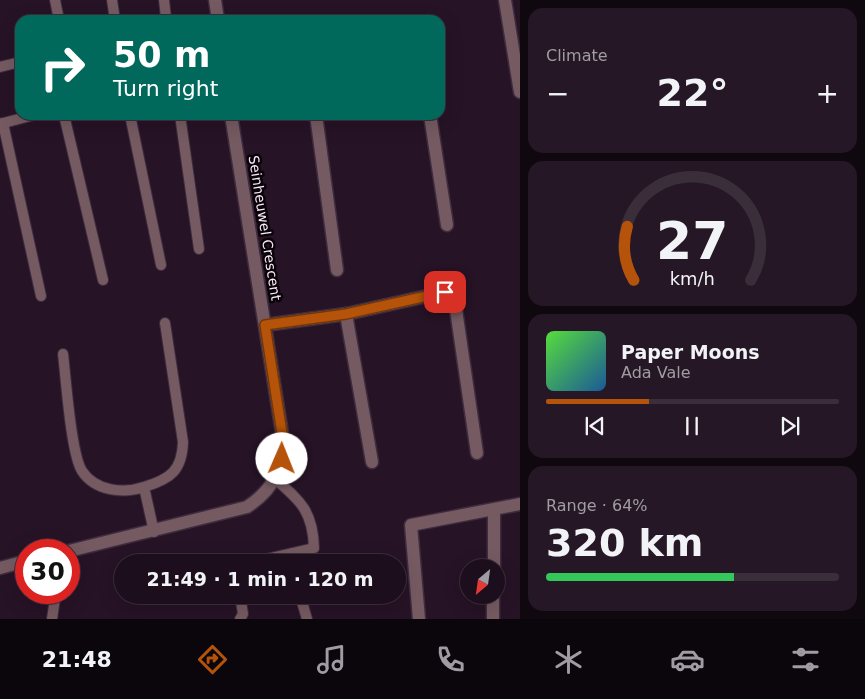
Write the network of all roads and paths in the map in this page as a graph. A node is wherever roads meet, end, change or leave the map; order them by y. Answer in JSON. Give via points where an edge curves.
{"nodes":[{"id":1,"x":55,"y":0,"type":"edge"},
{"id":2,"x":112,"y":0,"type":"edge"},
{"id":3,"x":164,"y":0,"type":"edge"},
{"id":4,"x":215,"y":0,"type":"edge"},
{"id":5,"x":505,"y":0,"type":"edge"},
{"id":6,"x":59,"y":15,"type":"edge"},
{"id":7,"x":114,"y":15,"type":"edge"},
{"id":8,"x":164,"y":15,"type":"edge"},
{"id":9,"x":217,"y":15,"type":"edge"},
{"id":10,"x":15,"y":63,"type":"edge"},
{"id":11,"x":0,"y":67,"type":"edge"},
{"id":12,"x":520,"y":92,"type":"edge"},
{"id":13,"x":16,"y":120,"type":"edge"},
{"id":14,"x":65,"y":120,"type":"edge"},
{"id":15,"x":131,"y":120,"type":"edge"},
{"id":16,"x":181,"y":120,"type":"edge"},
{"id":17,"x":232,"y":120,"type":"edge"},
{"id":18,"x":317,"y":120,"type":"edge"},
{"id":19,"x":431,"y":120,"type":"edge"},
{"id":20,"x":1,"y":124,"type":"edge"},
{"id":21,"x":447,"y":225,"type":"dead end"},
{"id":22,"x":199,"y":249,"type":"dead end"},
{"id":23,"x":162,"y":265,"type":"dead end"},
{"id":24,"x":337,"y":270,"type":"dead end"},
{"id":25,"x":103,"y":280,"type":"dead end"},
{"id":26,"x":41,"y":296,"type":"dead end"},
{"id":27,"x":346,"y":314,"type":"junction"},
{"id":28,"x":164,"y":323,"type":"dead end"},
{"id":29,"x":265,"y":325,"type":"junction"},
{"id":30,"x":63,"y":354,"type":"dead end"},
{"id":31,"x":477,"y":453,"type":"dead end"},
{"id":32,"x":372,"y":462,"type":"dead end"},
{"id":33,"x":275,"y":478,"type":"junction"},
{"id":34,"x":144,"y":487,"type":"junction"},
{"id":35,"x":520,"y":504,"type":"edge"},
{"id":36,"x":494,"y":510,"type":"junction"},
{"id":37,"x":154,"y":532,"type":"junction"},
{"id":38,"x":80,"y":549,"type":"edge"},
{"id":39,"x":300,"y":554,"type":"edge"},
{"id":40,"x":494,"y":559,"type":"edge"},
{"id":41,"x":15,"y":564,"type":"edge"},
{"id":42,"x":0,"y":568,"type":"edge"},
{"id":43,"x":54,"y":604,"type":"edge"},
{"id":44,"x":241,"y":604,"type":"edge"},
{"id":45,"x":303,"y":604,"type":"edge"},
{"id":46,"x":494,"y":604,"type":"edge"},
{"id":47,"x":52,"y":619,"type":"edge"},
{"id":48,"x":240,"y":619,"type":"edge"},
{"id":49,"x":307,"y":619,"type":"edge"},
{"id":50,"x":419,"y":619,"type":"edge"},
{"id":51,"x":493,"y":619,"type":"edge"}],
"edges":[{"from":1,"to":6,"type":"lane"},
{"from":2,"to":7,"type":"lane"},
{"from":3,"to":8,"type":"lane"},
{"from":4,"to":9,"type":"street"},
{"from":5,"to":12,"type":"street"},
{"from":10,"to":11,"type":"lane"},
{"from":13,"to":20,"type":"lane"},
{"from":14,"to":25,"type":"lane"},
{"from":15,"to":23,"type":"lane"},
{"from":16,"to":22,"type":"lane"},
{"from":17,"to":29,"type":"street","name":"Seinheuwel Crescent"},
{"from":18,"to":24,"type":"street"},
{"from":19,"to":21,"type":"street"},
{"from":20,"to":26,"type":"lane"},
{"from":27,"to":29,"type":"street"},
{"from":27,"to":31,"type":"street","via":[[445,292],[454,296]]},
{"from":27,"to":32,"type":"street"},
{"from":28,"to":34,"type":"lane","via":[[183,442],[181,464],[155,484]]},
{"from":29,"to":33,"type":"street","name":"Seinheuwel Crescent","via":[[282,433],[282,459]]},
{"from":30,"to":34,"type":"lane","via":[[76,454],[82,470],[92,482],[106,489],[133,491]]},
{"from":33,"to":37,"type":"street","name":"Seinheuwel Crescent","via":[[266,495],[247,507]]},
{"from":33,"to":39,"type":"lane","via":[[300,500],[310,519],[314,548]]},
{"from":34,"to":37,"type":"lane"},
{"from":35,"to":36,"type":"street"},
{"from":36,"to":40,"type":"street"},
{"from":36,"to":50,"type":"street","via":[[411,525]]},
{"from":37,"to":38,"type":"street","name":"Seinheuwel Crescent"},
{"from":41,"to":42,"type":"street"},
{"from":43,"to":47,"type":"lane"},
{"from":44,"to":48,"type":"lane","via":[[243,614]]},
{"from":45,"to":49,"type":"lane"},
{"from":46,"to":51,"type":"street"}]}
